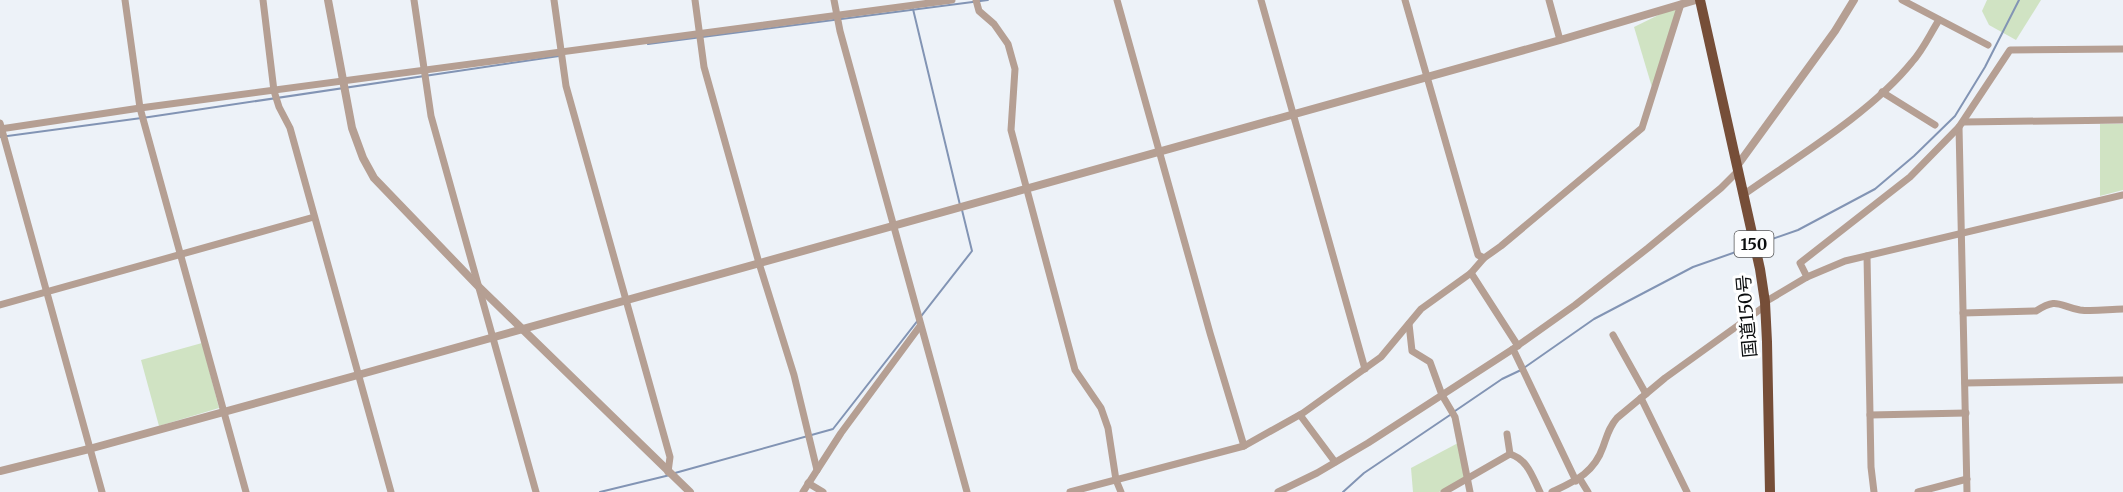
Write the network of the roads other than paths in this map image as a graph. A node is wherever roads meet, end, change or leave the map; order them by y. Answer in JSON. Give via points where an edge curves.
{"nodes":[{"id":1,"x":125,"y":0,"type":"edge"},
{"id":2,"x":263,"y":0,"type":"edge"},
{"id":3,"x":328,"y":0,"type":"edge"},
{"id":4,"x":414,"y":0,"type":"edge"},
{"id":5,"x":554,"y":0,"type":"edge"},
{"id":6,"x":696,"y":0,"type":"edge"},
{"id":7,"x":834,"y":0,"type":"edge"},
{"id":8,"x":952,"y":0,"type":"edge"},
{"id":9,"x":976,"y":0,"type":"edge"},
{"id":10,"x":1117,"y":0,"type":"edge"},
{"id":11,"x":1261,"y":0,"type":"edge"},
{"id":12,"x":1405,"y":0,"type":"edge"},
{"id":13,"x":1549,"y":0,"type":"edge"},
{"id":14,"x":1698,"y":0,"type":"edge"},
{"id":15,"x":1854,"y":0,"type":"edge"},
{"id":16,"x":1902,"y":0,"type":"edge"},
{"id":17,"x":1681,"y":4,"type":"junction"},
{"id":18,"x":836,"y":16,"type":"junction"},
{"id":19,"x":1939,"y":20,"type":"junction"},
{"id":20,"x":700,"y":34,"type":"junction"},
{"id":21,"x":1560,"y":40,"type":"junction"},
{"id":22,"x":1988,"y":45,"type":"dead end"},
{"id":23,"x":2123,"y":49,"type":"edge"},
{"id":24,"x":561,"y":53,"type":"junction"},
{"id":25,"x":423,"y":71,"type":"junction"},
{"id":26,"x":1427,"y":77,"type":"junction"},
{"id":27,"x":343,"y":82,"type":"junction"},
{"id":28,"x":274,"y":91,"type":"junction"},
{"id":29,"x":1882,"y":92,"type":"junction"},
{"id":30,"x":140,"y":108,"type":"junction"},
{"id":31,"x":1293,"y":115,"type":"junction"},
{"id":32,"x":2123,"y":120,"type":"edge"},
{"id":33,"x":1935,"y":125,"type":"dead end"},
{"id":34,"x":1961,"y":125,"type":"junction"},
{"id":35,"x":0,"y":127,"type":"edge"},
{"id":36,"x":1158,"y":151,"type":"junction"},
{"id":37,"x":1737,"y":168,"type":"junction"},
{"id":38,"x":1026,"y":189,"type":"junction"},
{"id":39,"x":1743,"y":195,"type":"junction"},
{"id":40,"x":2123,"y":195,"type":"edge"},
{"id":41,"x":314,"y":217,"type":"junction"},
{"id":42,"x":892,"y":225,"type":"junction"},
{"id":43,"x":1961,"y":234,"type":"junction"},
{"id":44,"x":181,"y":256,"type":"junction"},
{"id":45,"x":1867,"y":256,"type":"junction"},
{"id":46,"x":1484,"y":258,"type":"junction"},
{"id":47,"x":759,"y":263,"type":"junction"},
{"id":48,"x":1471,"y":273,"type":"junction"},
{"id":49,"x":1806,"y":277,"type":"junction"},
{"id":50,"x":478,"y":286,"type":"junction"},
{"id":51,"x":46,"y":292,"type":"junction"},
{"id":52,"x":625,"y":300,"type":"junction"},
{"id":53,"x":1765,"y":304,"type":"junction"},
{"id":54,"x":0,"y":305,"type":"edge"},
{"id":55,"x":2123,"y":309,"type":"edge"},
{"id":56,"x":1963,"y":313,"type":"junction"},
{"id":57,"x":1409,"y":324,"type":"junction"},
{"id":58,"x":920,"y":326,"type":"junction"},
{"id":59,"x":523,"y":329,"type":"junction"},
{"id":60,"x":1613,"y":335,"type":"dead end"},
{"id":61,"x":493,"y":338,"type":"junction"},
{"id":62,"x":1516,"y":347,"type":"junction"},
{"id":63,"x":1365,"y":369,"type":"junction"},
{"id":64,"x":358,"y":375,"type":"junction"},
{"id":65,"x":2123,"y":380,"type":"edge"},
{"id":66,"x":1965,"y":383,"type":"junction"},
{"id":67,"x":1442,"y":394,"type":"junction"},
{"id":68,"x":1644,"y":396,"type":"junction"},
{"id":69,"x":224,"y":411,"type":"junction"},
{"id":70,"x":1965,"y":413,"type":"junction"},
{"id":71,"x":1300,"y":415,"type":"junction"},
{"id":72,"x":1870,"y":416,"type":"junction"},
{"id":73,"x":1507,"y":434,"type":"dead end"},
{"id":74,"x":1244,"y":446,"type":"junction"},
{"id":75,"x":89,"y":449,"type":"junction"},
{"id":76,"x":1510,"y":454,"type":"junction"},
{"id":77,"x":1335,"y":462,"type":"junction"},
{"id":78,"x":817,"y":470,"type":"junction"},
{"id":79,"x":0,"y":471,"type":"edge"},
{"id":80,"x":668,"y":472,"type":"junction"},
{"id":81,"x":1466,"y":479,"type":"junction"},
{"id":82,"x":1967,"y":479,"type":"junction"},
{"id":83,"x":1116,"y":480,"type":"junction"},
{"id":84,"x":1578,"y":480,"type":"junction"},
{"id":85,"x":808,"y":483,"type":"junction"},
{"id":86,"x":102,"y":492,"type":"edge"},
{"id":87,"x":246,"y":492,"type":"edge"},
{"id":88,"x":391,"y":492,"type":"edge"},
{"id":89,"x":536,"y":492,"type":"edge"},
{"id":90,"x":690,"y":492,"type":"edge"},
{"id":91,"x":802,"y":492,"type":"edge"},
{"id":92,"x":823,"y":492,"type":"edge"},
{"id":93,"x":967,"y":492,"type":"edge"},
{"id":94,"x":1070,"y":492,"type":"edge"},
{"id":95,"x":1121,"y":492,"type":"edge"},
{"id":96,"x":1278,"y":492,"type":"edge"},
{"id":97,"x":1444,"y":492,"type":"edge"},
{"id":98,"x":1470,"y":492,"type":"edge"},
{"id":99,"x":1540,"y":492,"type":"edge"},
{"id":100,"x":1552,"y":492,"type":"edge"},
{"id":101,"x":1588,"y":492,"type":"edge"},
{"id":102,"x":1688,"y":492,"type":"edge"},
{"id":103,"x":1770,"y":492,"type":"edge"},
{"id":104,"x":1874,"y":492,"type":"edge"},
{"id":105,"x":1918,"y":492,"type":"edge"},
{"id":106,"x":1967,"y":492,"type":"edge"}],
"edges":[{"from":1,"to":30,"type":"street"},
{"from":2,"to":28,"type":"street"},
{"from":3,"to":27,"type":"street"},
{"from":4,"to":25,"type":"street"},
{"from":5,"to":24,"type":"street"},
{"from":6,"to":20,"type":"street"},
{"from":7,"to":18,"type":"street"},
{"from":8,"to":18,"type":"street"},
{"from":9,"to":38,"type":"street","via":[[978,10],[1008,44],[1015,69],[1011,130]]},
{"from":10,"to":36,"type":"street"},
{"from":11,"to":31,"type":"street"},
{"from":12,"to":26,"type":"street"},
{"from":13,"to":21,"type":"street"},
{"from":14,"to":17,"type":"street"},
{"from":14,"to":37,"type":"highway","name":"国道150号","number":"150"},
{"from":15,"to":37,"type":"street"},
{"from":16,"to":19,"type":"street"},
{"from":17,"to":21,"type":"street"},
{"from":17,"to":46,"type":"street","via":[[1642,128]]},
{"from":18,"to":20,"type":"street"},
{"from":18,"to":42,"type":"street"},
{"from":19,"to":22,"type":"street"},
{"from":19,"to":29,"type":"street","via":[[1913,62]]},
{"from":20,"to":24,"type":"street"},
{"from":20,"to":47,"type":"street","via":[[705,67]]},
{"from":21,"to":26,"type":"street"},
{"from":23,"to":34,"type":"street","via":[[2010,50]]},
{"from":24,"to":25,"type":"street"},
{"from":24,"to":52,"type":"street","via":[[566,86]]},
{"from":25,"to":27,"type":"street"},
{"from":25,"to":50,"type":"street","via":[[431,116]]},
{"from":26,"to":31,"type":"street"},
{"from":26,"to":46,"type":"street","via":[[1478,255]]},
{"from":27,"to":28,"type":"street"},
{"from":27,"to":50,"type":"street","via":[[352,128],[374,178]]},
{"from":28,"to":30,"type":"street"},
{"from":28,"to":41,"type":"street","via":[[290,128]]},
{"from":29,"to":33,"type":"street"},
{"from":29,"to":39,"type":"street"},
{"from":30,"to":35,"type":"street"},
{"from":30,"to":44,"type":"street"},
{"from":31,"to":36,"type":"street"},
{"from":31,"to":63,"type":"street"},
{"from":32,"to":34,"type":"street"},
{"from":34,"to":43,"type":"street"},
{"from":34,"to":49,"type":"street","via":[[1910,177],[1800,263]]},
{"from":35,"to":51,"type":"street"},
{"from":36,"to":38,"type":"street"},
{"from":36,"to":74,"type":"street"},
{"from":37,"to":39,"type":"highway","name":"国道150号","number":"150"},
{"from":37,"to":62,"type":"street","via":[[1721,188],[1648,248]]},
{"from":38,"to":42,"type":"street"},
{"from":38,"to":83,"type":"street","via":[[1076,369],[1101,408],[1108,428]]},
{"from":39,"to":53,"type":"highway","name":"国道150号","number":"150"},
{"from":40,"to":43,"type":"street"},
{"from":41,"to":44,"type":"street"},
{"from":41,"to":64,"type":"street"},
{"from":42,"to":47,"type":"street"},
{"from":42,"to":58,"type":"street"},
{"from":43,"to":45,"type":"street"},
{"from":43,"to":56,"type":"street"},
{"from":44,"to":51,"type":"street"},
{"from":44,"to":69,"type":"street"},
{"from":45,"to":49,"type":"street"},
{"from":45,"to":72,"type":"street"},
{"from":46,"to":48,"type":"street"},
{"from":47,"to":52,"type":"street"},
{"from":47,"to":78,"type":"street","via":[[794,375]]},
{"from":48,"to":57,"type":"street","via":[[1421,309]]},
{"from":48,"to":62,"type":"street"},
{"from":49,"to":53,"type":"street"},
{"from":50,"to":59,"type":"street"},
{"from":50,"to":61,"type":"street"},
{"from":51,"to":54,"type":"street"},
{"from":51,"to":75,"type":"street"},
{"from":52,"to":59,"type":"street"},
{"from":52,"to":80,"type":"street","via":[[670,457]]},
{"from":53,"to":68,"type":"street"},
{"from":53,"to":103,"type":"highway","name":"国道150号","number":"150"},
{"from":55,"to":56,"type":"street","via":[[2080,310],[2055,302],[2036,311]]},
{"from":56,"to":66,"type":"street"},
{"from":57,"to":63,"type":"street","via":[[1382,357]]},
{"from":57,"to":67,"type":"street","via":[[1412,351],[1430,362]]},
{"from":58,"to":78,"type":"street"},
{"from":58,"to":93,"type":"street"},
{"from":59,"to":61,"type":"street"},
{"from":59,"to":80,"type":"street"},
{"from":60,"to":68,"type":"street"},
{"from":61,"to":64,"type":"street"},
{"from":61,"to":89,"type":"street"},
{"from":62,"to":67,"type":"street"},
{"from":62,"to":84,"type":"street"},
{"from":63,"to":71,"type":"street"},
{"from":64,"to":69,"type":"street"},
{"from":64,"to":88,"type":"street"},
{"from":65,"to":66,"type":"street"},
{"from":66,"to":70,"type":"street"},
{"from":67,"to":77,"type":"street"},
{"from":67,"to":81,"type":"street","via":[[1459,430]]},
{"from":68,"to":84,"type":"street","via":[[1611,424],[1598,459]]},
{"from":68,"to":102,"type":"street"},
{"from":69,"to":75,"type":"street"},
{"from":69,"to":87,"type":"street"},
{"from":70,"to":72,"type":"street"},
{"from":70,"to":82,"type":"street"},
{"from":71,"to":74,"type":"street"},
{"from":71,"to":77,"type":"street"},
{"from":72,"to":104,"type":"street"},
{"from":73,"to":76,"type":"street"},
{"from":74,"to":83,"type":"street"},
{"from":75,"to":79,"type":"street"},
{"from":75,"to":86,"type":"street"},
{"from":76,"to":81,"type":"street"},
{"from":76,"to":99,"type":"street","via":[[1525,462]]},
{"from":77,"to":96,"type":"street"},
{"from":78,"to":85,"type":"street"},
{"from":80,"to":90,"type":"street"},
{"from":81,"to":97,"type":"street"},
{"from":81,"to":98,"type":"street"},
{"from":82,"to":105,"type":"street"},
{"from":82,"to":106,"type":"street"},
{"from":83,"to":94,"type":"street"},
{"from":83,"to":95,"type":"street"},
{"from":84,"to":100,"type":"street"},
{"from":84,"to":101,"type":"street"},
{"from":85,"to":91,"type":"street"},
{"from":85,"to":92,"type":"street"}]}
